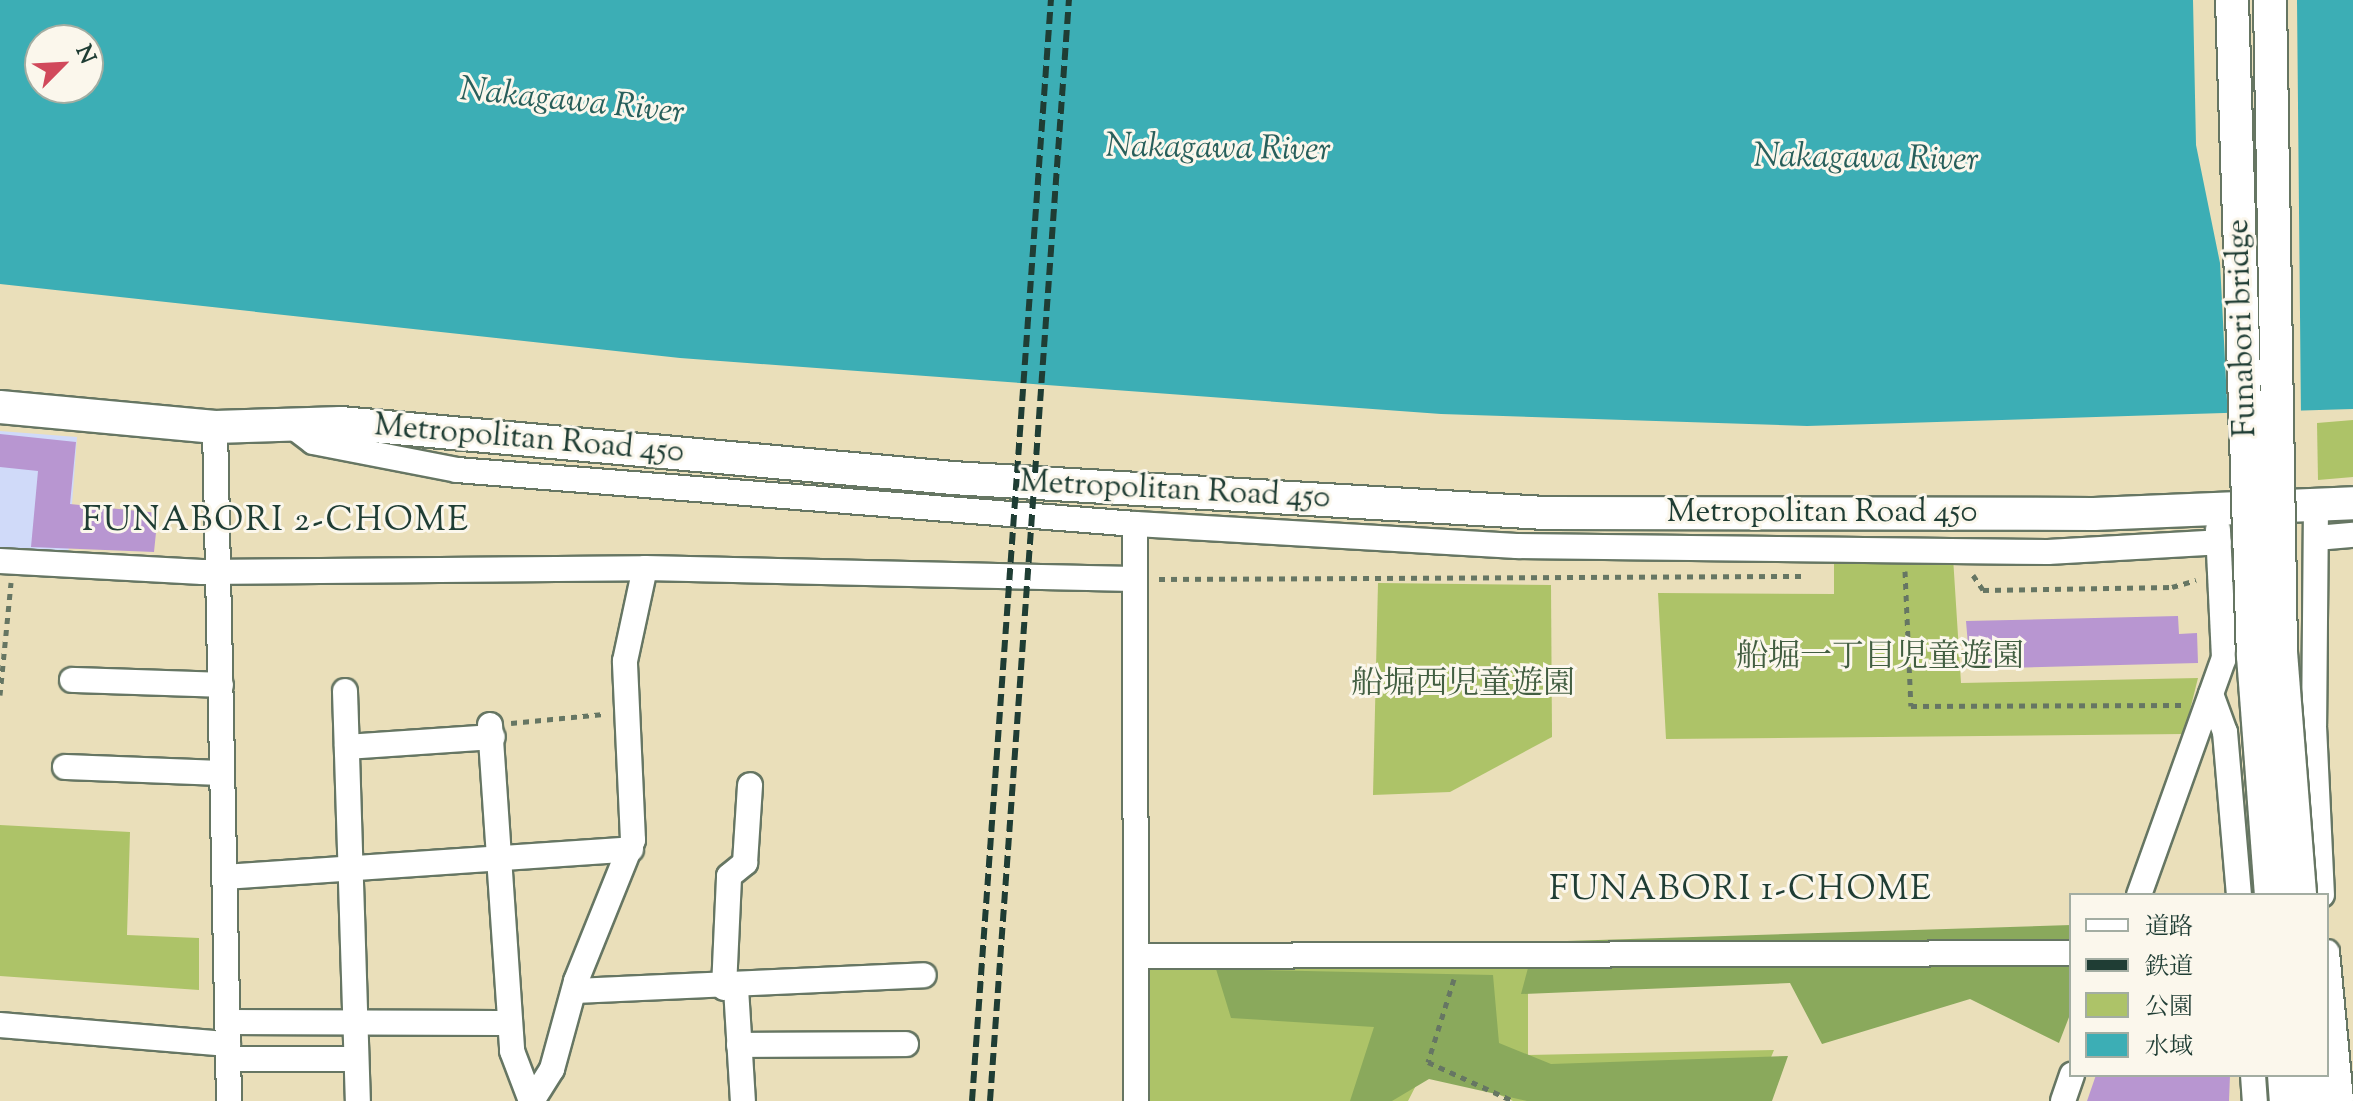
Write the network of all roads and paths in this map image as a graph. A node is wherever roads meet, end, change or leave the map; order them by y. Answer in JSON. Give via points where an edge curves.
{"nodes":[{"id":1,"x":2232,"y":0,"type":"edge"},
{"id":2,"x":2270,"y":0,"type":"edge"},
{"id":3,"x":0,"y":407,"type":"edge"},
{"id":4,"x":288,"y":423,"type":"junction"},
{"id":5,"x":215,"y":427,"type":"junction"},
{"id":6,"x":2353,"y":503,"type":"edge"},
{"id":7,"x":2316,"y":506,"type":"junction"},
{"id":8,"x":2218,"y":508,"type":"junction"},
{"id":9,"x":1135,"y":524,"type":"junction"},
{"id":10,"x":2353,"y":535,"type":"edge"},
{"id":11,"x":2317,"y":538,"type":"junction"},
{"id":12,"x":2219,"y":542,"type":"junction"},
{"id":13,"x":1955,"y":551,"type":"junction"},
{"id":14,"x":7,"y":561,"type":"edge"},
{"id":15,"x":1904,"y":562,"type":"junction"},
{"id":16,"x":645,"y":568,"type":"junction"},
{"id":17,"x":218,"y":570,"type":"junction"},
{"id":18,"x":2316,"y":570,"type":"junction"},
{"id":19,"x":1890,"y":575,"type":"dead end"},
{"id":20,"x":1812,"y":576,"type":"dead end"},
{"id":21,"x":1134,"y":579,"type":"junction"},
{"id":22,"x":2221,"y":579,"type":"junction"},
{"id":23,"x":2253,"y":655,"type":"junction"},
{"id":24,"x":72,"y":680,"type":"dead end"},
{"id":25,"x":221,"y":685,"type":"junction"},
{"id":26,"x":345,"y":691,"type":"dead end"},
{"id":27,"x":0,"y":695,"type":"edge"},
{"id":28,"x":2209,"y":699,"type":"junction"},
{"id":29,"x":629,"y":712,"type":"junction"},
{"id":30,"x":491,"y":731,"type":"junction"},
{"id":31,"x":347,"y":747,"type":"junction"},
{"id":32,"x":65,"y":767,"type":"dead end"},
{"id":33,"x":222,"y":773,"type":"junction"},
{"id":34,"x":750,"y":785,"type":"dead end"},
{"id":35,"x":631,"y":849,"type":"junction"},
{"id":36,"x":500,"y":858,"type":"junction"},
{"id":37,"x":351,"y":869,"type":"junction"},
{"id":38,"x":225,"y":877,"type":"junction"},
{"id":39,"x":2140,"y":893,"type":"edge"},
{"id":40,"x":2239,"y":893,"type":"edge"},
{"id":41,"x":2271,"y":893,"type":"edge"},
{"id":42,"x":2300,"y":893,"type":"edge"},
{"id":43,"x":2322,"y":893,"type":"edge"},
{"id":44,"x":2069,"y":953,"type":"edge"},
{"id":45,"x":1461,"y":955,"type":"junction"},
{"id":46,"x":1136,"y":956,"type":"junction"},
{"id":47,"x":2329,"y":956,"type":"edge"},
{"id":48,"x":924,"y":975,"type":"dead end"},
{"id":49,"x":2341,"y":980,"type":"edge"},
{"id":50,"x":730,"y":988,"type":"junction"},
{"id":51,"x":576,"y":991,"type":"junction"},
{"id":52,"x":355,"y":1022,"type":"junction"},
{"id":53,"x":510,"y":1023,"type":"junction"},
{"id":54,"x":0,"y":1025,"type":"edge"},
{"id":55,"x":228,"y":1041,"type":"junction"},
{"id":56,"x":906,"y":1044,"type":"dead end"},
{"id":57,"x":739,"y":1045,"type":"junction"},
{"id":58,"x":356,"y":1059,"type":"junction"},
{"id":59,"x":2071,"y":1077,"type":"edge"},
{"id":60,"x":2253,"y":1077,"type":"edge"},
{"id":61,"x":2284,"y":1077,"type":"edge"},
{"id":62,"x":2313,"y":1077,"type":"edge"},
{"id":63,"x":229,"y":1101,"type":"edge"},
{"id":64,"x":358,"y":1101,"type":"edge"},
{"id":65,"x":532,"y":1101,"type":"edge"},
{"id":66,"x":743,"y":1101,"type":"edge"},
{"id":67,"x":1136,"y":1101,"type":"edge"},
{"id":68,"x":1513,"y":1101,"type":"edge"},
{"id":69,"x":2063,"y":1101,"type":"edge"},
{"id":70,"x":2255,"y":1101,"type":"edge"},
{"id":71,"x":2286,"y":1101,"type":"edge"},
{"id":72,"x":2315,"y":1101,"type":"edge"},
{"id":73,"x":2341,"y":1101,"type":"edge"}],
"edges":[{"from":1,"to":23,"type":"main road","name":"Funabori bridge","bridge":true},
{"from":2,"to":23,"type":"main road","name":"Funabori bridge","bridge":true},
{"from":3,"to":5,"type":"main road","name":"Metropolitan Road 450"},
{"from":4,"to":5,"type":"main road","name":"Metropolitan Road 450"},
{"from":4,"to":8,"type":"main road","name":"Metropolitan Road 450","via":[[952,478],[1544,513]]},
{"from":4,"to":9,"type":"street","via":[[313,442],[457,470]]},
{"from":5,"to":17,"type":"street"},
{"from":6,"to":7,"type":"main road","name":"Metropolitan Road 450"},
{"from":7,"to":8,"type":"main road","name":"Metropolitan Road 450"},
{"from":7,"to":11,"type":"street"},
{"from":8,"to":12,"type":"street"},
{"from":9,"to":15,"type":"street"},
{"from":9,"to":21,"type":"street"},
{"from":10,"to":11,"type":"street"},
{"from":11,"to":18,"type":"street"},
{"from":12,"to":13,"type":"street"},
{"from":12,"to":22,"type":"street"},
{"from":13,"to":15,"type":"street"},
{"from":13,"to":22,"type":"path","via":[[1983,590],[2172,587],[2178,580]]},
{"from":14,"to":17,"type":"street"},
{"from":14,"to":27,"type":"path"},
{"from":15,"to":19,"type":"path"},
{"from":15,"to":28,"type":"path","via":[[1911,706]]},
{"from":16,"to":17,"type":"street"},
{"from":16,"to":21,"type":"street"},
{"from":16,"to":29,"type":"street","via":[[625,661]]},
{"from":17,"to":25,"type":"street"},
{"from":18,"to":23,"type":"street"},
{"from":18,"to":43,"type":"street"},
{"from":20,"to":21,"type":"path"},
{"from":21,"to":46,"type":"street"},
{"from":22,"to":23,"type":"street"},
{"from":23,"to":28,"type":"street"},
{"from":23,"to":41,"type":"main road","bridge":true},
{"from":23,"to":42,"type":"main road","bridge":true},
{"from":24,"to":25,"type":"street"},
{"from":25,"to":33,"type":"street"},
{"from":26,"to":31,"type":"street"},
{"from":28,"to":39,"type":"street"},
{"from":28,"to":40,"type":"street","via":[[2225,732]]},
{"from":29,"to":30,"type":"path"},
{"from":29,"to":35,"type":"street"},
{"from":30,"to":31,"type":"street"},
{"from":30,"to":36,"type":"street"},
{"from":31,"to":37,"type":"street"},
{"from":32,"to":33,"type":"street"},
{"from":33,"to":38,"type":"street"},
{"from":34,"to":50,"type":"street","via":[[745,863],[729,876]]},
{"from":35,"to":36,"type":"street"},
{"from":35,"to":51,"type":"street"},
{"from":36,"to":37,"type":"street"},
{"from":36,"to":53,"type":"street"},
{"from":37,"to":38,"type":"street"},
{"from":37,"to":52,"type":"street"},
{"from":38,"to":55,"type":"street"},
{"from":44,"to":45,"type":"street"},
{"from":45,"to":46,"type":"street"},
{"from":45,"to":68,"type":"path","via":[[1428,1062]]},
{"from":46,"to":67,"type":"street"},
{"from":47,"to":49,"type":"street"},
{"from":48,"to":50,"type":"street"},
{"from":49,"to":73,"type":"street"},
{"from":50,"to":51,"type":"street"},
{"from":50,"to":57,"type":"street"},
{"from":51,"to":65,"type":"street","via":[[552,1069]]},
{"from":52,"to":53,"type":"street"},
{"from":52,"to":55,"type":"street"},
{"from":52,"to":58,"type":"street"},
{"from":53,"to":65,"type":"street","via":[[512,1051]]},
{"from":54,"to":55,"type":"street"},
{"from":55,"to":58,"type":"street"},
{"from":55,"to":63,"type":"street"},
{"from":56,"to":57,"type":"street"},
{"from":57,"to":66,"type":"street"},
{"from":58,"to":64,"type":"street"},
{"from":59,"to":69,"type":"street"},
{"from":60,"to":70,"type":"street"},
{"from":61,"to":71,"type":"main road"},
{"from":62,"to":72,"type":"main road"}]}
